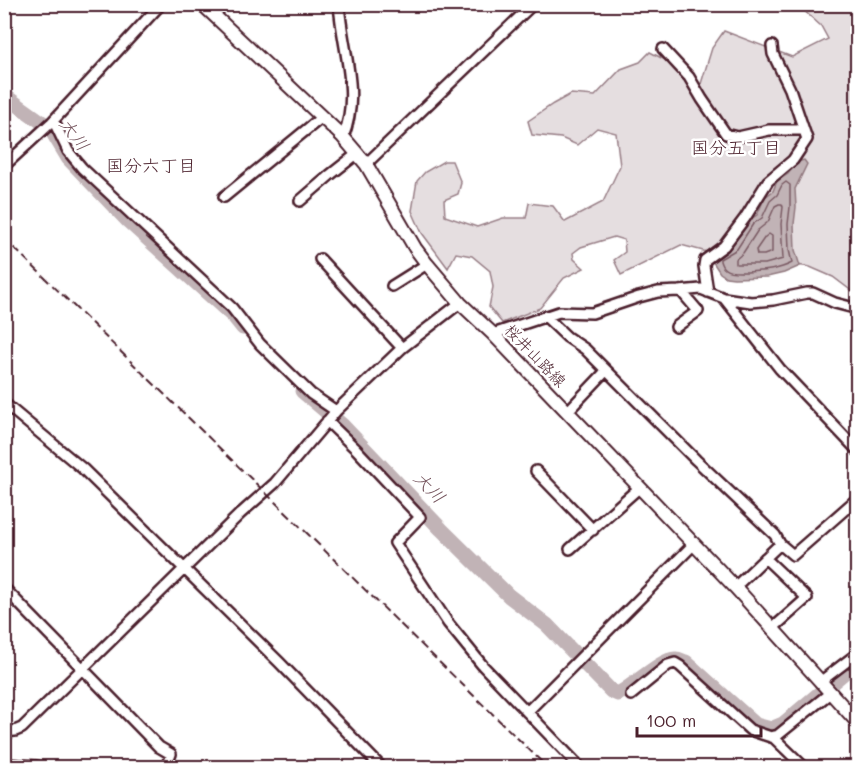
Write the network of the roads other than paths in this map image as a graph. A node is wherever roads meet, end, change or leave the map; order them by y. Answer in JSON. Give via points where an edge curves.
{"nodes":[{"id":1,"x":161,"y":4,"type":"edge"},
{"id":2,"x":339,"y":4,"type":"edge"},
{"id":3,"x":533,"y":4,"type":"edge"},
{"id":4,"x":209,"y":7,"type":"edge"},
{"id":5,"x":772,"y":46,"type":"dead end"},
{"id":6,"x":663,"y":49,"type":"dead end"},
{"id":7,"x":322,"y":117,"type":"junction"},
{"id":8,"x":52,"y":122,"type":"junction"},
{"id":9,"x":804,"y":130,"type":"junction"},
{"id":10,"x":343,"y":137,"type":"junction"},
{"id":11,"x":358,"y":153,"type":"junction"},
{"id":12,"x":366,"y":164,"type":"junction"},
{"id":13,"x":4,"y":166,"type":"edge"},
{"id":14,"x":224,"y":196,"type":"dead end"},
{"id":15,"x":300,"y":201,"type":"dead end"},
{"id":16,"x":320,"y":259,"type":"dead end"},
{"id":17,"x":426,"y":264,"type":"junction"},
{"id":18,"x":392,"y":286,"type":"dead end"},
{"id":19,"x":681,"y":291,"type":"junction"},
{"id":20,"x":708,"y":292,"type":"junction"},
{"id":21,"x":724,"y":298,"type":"junction"},
{"id":22,"x":460,"y":303,"type":"junction"},
{"id":23,"x":858,"y":309,"type":"edge"},
{"id":24,"x":545,"y":316,"type":"junction"},
{"id":25,"x":676,"y":327,"type":"dead end"},
{"id":26,"x":493,"y":334,"type":"junction"},
{"id":27,"x":402,"y":348,"type":"junction"},
{"id":28,"x":606,"y":371,"type":"junction"},
{"id":29,"x":4,"y":403,"type":"edge"},
{"id":30,"x":336,"y":411,"type":"junction"},
{"id":31,"x":568,"y":411,"type":"junction"},
{"id":32,"x":327,"y":421,"type":"junction"},
{"id":33,"x":858,"y":451,"type":"edge"},
{"id":34,"x":536,"y":471,"type":"dead end"},
{"id":35,"x":640,"y":487,"type":"junction"},
{"id":36,"x":858,"y":498,"type":"edge"},
{"id":37,"x":593,"y":530,"type":"junction"},
{"id":38,"x":694,"y":544,"type":"junction"},
{"id":39,"x":780,"y":544,"type":"junction"},
{"id":40,"x":570,"y":549,"type":"dead end"},
{"id":41,"x":765,"y":558,"type":"junction"},
{"id":42,"x":185,"y":569,"type":"junction"},
{"id":43,"x":735,"y":587,"type":"junction"},
{"id":44,"x":4,"y":588,"type":"edge"},
{"id":45,"x":772,"y":629,"type":"junction"},
{"id":46,"x":858,"y":653,"type":"edge"},
{"id":47,"x":83,"y":669,"type":"junction"},
{"id":48,"x":820,"y":682,"type":"junction"},
{"id":49,"x":830,"y":693,"type":"junction"},
{"id":50,"x":631,"y":695,"type":"dead end"},
{"id":51,"x":527,"y":712,"type":"junction"},
{"id":52,"x":858,"y":723,"type":"edge"},
{"id":53,"x":4,"y":732,"type":"edge"},
{"id":54,"x":773,"y":737,"type":"junction"},
{"id":55,"x":4,"y":766,"type":"edge"},
{"id":56,"x":376,"y":766,"type":"edge"},
{"id":57,"x":36,"y":768,"type":"edge"},
{"id":58,"x":170,"y":768,"type":"edge"},
{"id":59,"x":581,"y":768,"type":"edge"},
{"id":60,"x":805,"y":768,"type":"edge"}],
"edges":[{"from":1,"to":8,"type":"street"},
{"from":2,"to":10,"type":"street","via":[[351,98],[349,123]]},
{"from":3,"to":12,"type":"street"},
{"from":4,"to":7,"type":"main road","name":"桜井山路線"},
{"from":5,"to":9,"type":"street"},
{"from":6,"to":9,"type":"street","via":[[690,77],[726,134],[738,137],[769,130]]},
{"from":7,"to":10,"type":"main road","name":"桜井山路線"},
{"from":7,"to":14,"type":"street"},
{"from":8,"to":13,"type":"street"},
{"from":8,"to":30,"type":"street","via":[[82,168],[232,308],[260,344],[311,394]]},
{"from":9,"to":20,"type":"street","via":[[807,139],[793,160],[768,181],[724,246],[705,260]]},
{"from":10,"to":11,"type":"main road","name":"桜井山路線"},
{"from":11,"to":12,"type":"main road","name":"桜井山路線"},
{"from":11,"to":15,"type":"street"},
{"from":12,"to":17,"type":"main road","name":"桜井山路線"},
{"from":16,"to":27,"type":"street"},
{"from":17,"to":18,"type":"street"},
{"from":17,"to":22,"type":"main road","name":"桜井山路線"},
{"from":19,"to":20,"type":"street"},
{"from":19,"to":24,"type":"street","via":[[658,292],[592,313],[559,312]]},
{"from":19,"to":25,"type":"street","via":[[698,311]]},
{"from":20,"to":21,"type":"street"},
{"from":21,"to":23,"type":"street","via":[[751,302],[813,293]]},
{"from":21,"to":33,"type":"street","via":[[780,369]]},
{"from":22,"to":26,"type":"main road","name":"桜井山路線"},
{"from":22,"to":27,"type":"street"},
{"from":24,"to":26,"type":"street"},
{"from":24,"to":28,"type":"street"},
{"from":26,"to":31,"type":"main road","name":"桜井山路線"},
{"from":27,"to":30,"type":"street"},
{"from":28,"to":31,"type":"street"},
{"from":28,"to":39,"type":"street"},
{"from":29,"to":42,"type":"street","via":[[83,469]]},
{"from":30,"to":32,"type":"street"},
{"from":31,"to":35,"type":"main road","name":"桜井山路線"},
{"from":32,"to":42,"type":"street","via":[[275,483]]},
{"from":32,"to":51,"type":"street","via":[[420,517],[395,543],[448,623]]},
{"from":34,"to":37,"type":"street"},
{"from":35,"to":37,"type":"street"},
{"from":35,"to":38,"type":"main road","name":"桜井山路線"},
{"from":36,"to":39,"type":"street","via":[[793,555]]},
{"from":37,"to":40,"type":"street"},
{"from":38,"to":43,"type":"main road","name":"桜井山路線"},
{"from":38,"to":51,"type":"street"},
{"from":39,"to":41,"type":"street"},
{"from":41,"to":43,"type":"street"},
{"from":41,"to":45,"type":"street","via":[[807,598]]},
{"from":42,"to":47,"type":"street"},
{"from":42,"to":56,"type":"street"},
{"from":43,"to":45,"type":"main road","name":"桜井山路線"},
{"from":44,"to":47,"type":"street"},
{"from":45,"to":48,"type":"main road","name":"桜井山路線"},
{"from":46,"to":48,"type":"street"},
{"from":47,"to":53,"type":"street","via":[[22,728]]},
{"from":47,"to":58,"type":"street","via":[[159,747],[171,754]]},
{"from":48,"to":49,"type":"main road","name":"桜井山路線"},
{"from":49,"to":52,"type":"main road","name":"桜井山路線"},
{"from":49,"to":54,"type":"street"},
{"from":50,"to":54,"type":"street","via":[[675,663],[750,730]]},
{"from":51,"to":59,"type":"street"},
{"from":54,"to":60,"type":"street"},
{"from":55,"to":57,"type":"highway"}]}
